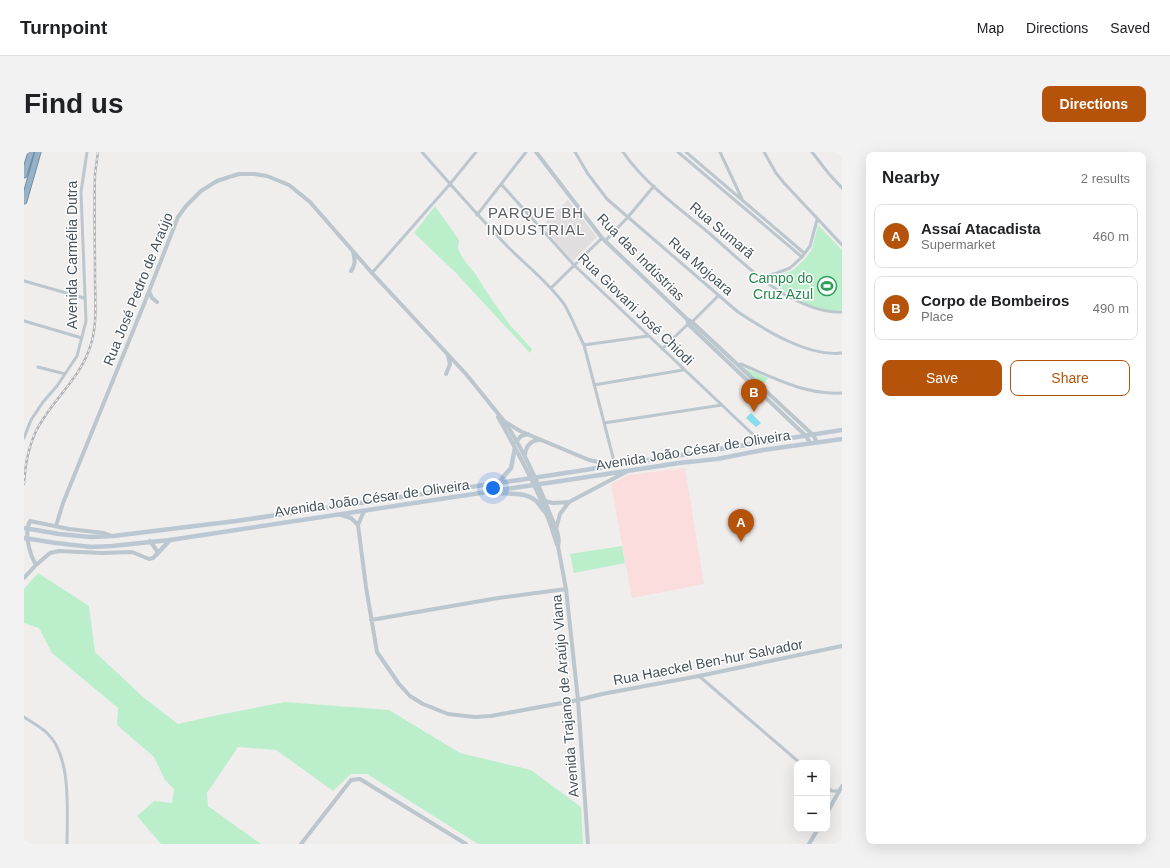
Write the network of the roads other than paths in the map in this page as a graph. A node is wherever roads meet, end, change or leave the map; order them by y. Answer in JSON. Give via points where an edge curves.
{"nodes":[{"id":1,"x":31,"y":152,"type":"edge"},
{"id":2,"x":38,"y":152,"type":"edge"},
{"id":3,"x":87,"y":152,"type":"edge"},
{"id":4,"x":423,"y":152,"type":"edge"},
{"id":5,"x":476,"y":152,"type":"edge"},
{"id":6,"x":526,"y":152,"type":"edge"},
{"id":7,"x":536,"y":152,"type":"edge"},
{"id":8,"x":575,"y":152,"type":"edge"},
{"id":9,"x":623,"y":152,"type":"edge"},
{"id":10,"x":678,"y":152,"type":"edge"},
{"id":11,"x":686,"y":152,"type":"edge"},
{"id":12,"x":720,"y":152,"type":"edge"},
{"id":13,"x":812,"y":152,"type":"edge"},
{"id":14,"x":765,"y":153,"type":"edge"},
{"id":15,"x":24,"y":175,"type":"edge"},
{"id":16,"x":450,"y":184,"type":"junction"},
{"id":17,"x":501,"y":184,"type":"junction"},
{"id":18,"x":654,"y":186,"type":"junction"},
{"id":19,"x":842,"y":188,"type":"edge"},
{"id":20,"x":24,"y":202,"type":"edge"},
{"id":21,"x":744,"y":202,"type":"junction"},
{"id":22,"x":477,"y":215,"type":"junction"},
{"id":23,"x":628,"y":217,"type":"junction"},
{"id":24,"x":817,"y":220,"type":"junction"},
{"id":25,"x":769,"y":223,"type":"junction"},
{"id":26,"x":766,"y":227,"type":"junction"},
{"id":27,"x":604,"y":240,"type":"junction"},
{"id":28,"x":842,"y":245,"type":"edge"},
{"id":29,"x":352,"y":250,"type":"junction"},
{"id":30,"x":804,"y":253,"type":"junction"},
{"id":31,"x":802,"y":257,"type":"junction"},
{"id":32,"x":574,"y":265,"type":"junction"},
{"id":33,"x":351,"y":271,"type":"dead end"},
{"id":34,"x":372,"y":273,"type":"junction"},
{"id":35,"x":761,"y":277,"type":"junction"},
{"id":36,"x":24,"y":280,"type":"edge"},
{"id":37,"x":551,"y":288,"type":"junction"},
{"id":38,"x":149,"y":291,"type":"junction"},
{"id":39,"x":718,"y":296,"type":"junction"},
{"id":40,"x":84,"y":298,"type":"junction"},
{"id":41,"x":157,"y":302,"type":"dead end"},
{"id":42,"x":842,"y":312,"type":"edge"},
{"id":43,"x":24,"y":321,"type":"edge"},
{"id":44,"x":690,"y":324,"type":"junction"},
{"id":45,"x":648,"y":336,"type":"junction"},
{"id":46,"x":82,"y":338,"type":"junction"},
{"id":47,"x":584,"y":345,"type":"junction"},
{"id":48,"x":662,"y":348,"type":"junction"},
{"id":49,"x":842,"y":353,"type":"edge"},
{"id":50,"x":448,"y":354,"type":"junction"},
{"id":51,"x":38,"y":367,"type":"dead end"},
{"id":52,"x":736,"y":367,"type":"junction"},
{"id":53,"x":684,"y":370,"type":"junction"},
{"id":54,"x":65,"y":374,"type":"junction"},
{"id":55,"x":446,"y":374,"type":"dead end"},
{"id":56,"x":594,"y":384,"type":"junction"},
{"id":57,"x":842,"y":393,"type":"edge"},
{"id":58,"x":722,"y":405,"type":"junction"},
{"id":59,"x":494,"y":409,"type":"junction"},
{"id":60,"x":498,"y":417,"type":"joint"},
{"id":61,"x":504,"y":421,"type":"junction"},
{"id":62,"x":604,"y":422,"type":"junction"},
{"id":63,"x":842,"y":430,"type":"edge"},
{"id":64,"x":529,"y":434,"type":"junction"},
{"id":65,"x":806,"y":436,"type":"junction"},
{"id":66,"x":813,"y":436,"type":"junction"},
{"id":67,"x":24,"y":438,"type":"edge"},
{"id":68,"x":842,"y":439,"type":"edge"},
{"id":69,"x":517,"y":441,"type":"junction"},
{"id":70,"x":544,"y":441,"type":"junction"},
{"id":71,"x":817,"y":442,"type":"junction"},
{"id":72,"x":762,"y":443,"type":"junction"},
{"id":73,"x":810,"y":443,"type":"junction"},
{"id":74,"x":516,"y":448,"type":"junction"},
{"id":75,"x":525,"y":456,"type":"junction"},
{"id":76,"x":589,"y":460,"type":"junction"},
{"id":77,"x":629,"y":463,"type":"junction"},
{"id":78,"x":614,"y":465,"type":"junction"},
{"id":79,"x":587,"y":469,"type":"junction"},
{"id":80,"x":628,"y":470,"type":"junction"},
{"id":81,"x":533,"y":482,"type":"junction"},
{"id":82,"x":498,"y":483,"type":"junction"},
{"id":83,"x":489,"y":492,"type":"junction"},
{"id":84,"x":546,"y":501,"type":"junction"},
{"id":85,"x":569,"y":502,"type":"junction"},
{"id":86,"x":364,"y":511,"type":"junction"},
{"id":87,"x":546,"y":513,"type":"junction"},
{"id":88,"x":336,"y":515,"type":"junction"},
{"id":89,"x":358,"y":525,"type":"junction"},
{"id":90,"x":56,"y":526,"type":"junction"},
{"id":91,"x":24,"y":528,"type":"edge"},
{"id":92,"x":556,"y":529,"type":"junction"},
{"id":93,"x":113,"y":536,"type":"junction"},
{"id":94,"x":24,"y":538,"type":"edge"},
{"id":95,"x":170,"y":540,"type":"junction"},
{"id":96,"x":150,"y":541,"type":"junction"},
{"id":97,"x":558,"y":546,"type":"junction"},
{"id":98,"x":157,"y":554,"type":"junction"},
{"id":99,"x":36,"y":564,"type":"junction"},
{"id":100,"x":24,"y":578,"type":"edge"},
{"id":101,"x":566,"y":589,"type":"junction"},
{"id":102,"x":371,"y":620,"type":"junction"},
{"id":103,"x":842,"y":646,"type":"edge"},
{"id":104,"x":699,"y":676,"type":"junction"},
{"id":105,"x":578,"y":700,"type":"junction"},
{"id":106,"x":24,"y":717,"type":"edge"},
{"id":107,"x":797,"y":760,"type":"edge"},
{"id":108,"x":842,"y":786,"type":"edge"},
{"id":109,"x":830,"y":789,"type":"edge"},
{"id":110,"x":839,"y":791,"type":"junction"},
{"id":111,"x":830,"y":808,"type":"edge"},
{"id":112,"x":816,"y":832,"type":"edge"},
{"id":113,"x":67,"y":844,"type":"edge"},
{"id":114,"x":301,"y":844,"type":"edge"},
{"id":115,"x":466,"y":844,"type":"edge"},
{"id":116,"x":588,"y":844,"type":"edge"},
{"id":117,"x":809,"y":844,"type":"edge"}],
"edges":[{"from":1,"to":15,"type":"highway"},
{"from":2,"to":20,"type":"highway"},
{"from":3,"to":40,"type":"street","name":"Avenida Carmélia Dutra","via":[[81,192]]},
{"from":4,"to":16,"type":"street"},
{"from":5,"to":16,"type":"street"},
{"from":6,"to":17,"type":"street"},
{"from":7,"to":27,"type":"street","name":"Rua das Indústrias"},
{"from":8,"to":23,"type":"street","name":"Rua Mojoara","via":[[598,188]]},
{"from":9,"to":18,"type":"street","name":"Rua Sumarã","via":[[633,167]]},
{"from":10,"to":26,"type":"street"},
{"from":11,"to":21,"type":"street"},
{"from":12,"to":21,"type":"street"},
{"from":13,"to":19,"type":"street"},
{"from":14,"to":24,"type":"street","via":[[776,173]]},
{"from":16,"to":22,"type":"street"},
{"from":16,"to":34,"type":"street"},
{"from":17,"to":22,"type":"street"},
{"from":17,"to":32,"type":"street","name":"Rua Giovani José Chiodi"},
{"from":18,"to":23,"type":"street"},
{"from":18,"to":35,"type":"street","name":"Rua Sumarã"},
{"from":21,"to":25,"type":"street"},
{"from":22,"to":37,"type":"street"},
{"from":23,"to":27,"type":"street"},
{"from":23,"to":39,"type":"street","name":"Rua Mojoara"},
{"from":24,"to":28,"type":"street"},
{"from":24,"to":30,"type":"street","via":[[810,246]]},
{"from":25,"to":26,"type":"street"},
{"from":25,"to":30,"type":"street"},
{"from":26,"to":31,"type":"street"},
{"from":27,"to":32,"type":"street"},
{"from":27,"to":44,"type":"street","name":"Rua das Indústrias"},
{"from":29,"to":33,"type":"street","via":[[355,266]]},
{"from":29,"to":34,"type":"street","name":"Rua José Pedro de Araújo"},
{"from":29,"to":38,"type":"street","name":"Rua José Pedro de Araújo","via":[[310,202],[289,185],[266,176],[239,174],[217,181],[201,191],[186,206],[178,217]]},
{"from":30,"to":31,"type":"street"},
{"from":31,"to":35,"type":"street","via":[[790,268]]},
{"from":32,"to":37,"type":"street"},
{"from":32,"to":45,"type":"street","name":"Rua Giovani José Chiodi"},
{"from":34,"to":50,"type":"street","name":"Rua José Pedro de Araújo"},
{"from":35,"to":42,"type":"street","name":"Rua Sumarã","via":[[781,292],[809,305],[823,311]]},
{"from":36,"to":40,"type":"street"},
{"from":37,"to":47,"type":"street","via":[[572,317]]},
{"from":38,"to":41,"type":"street"},
{"from":38,"to":90,"type":"street","name":"Rua José Pedro de Araújo"},
{"from":39,"to":44,"type":"street"},
{"from":39,"to":49,"type":"street","name":"Rua Mojoara","via":[[777,335],[812,349]]},
{"from":40,"to":46,"type":"street","name":"Avenida Carmélia Dutra","via":[[86,321]]},
{"from":43,"to":46,"type":"street"},
{"from":44,"to":48,"type":"street"},
{"from":44,"to":52,"type":"street","name":"Rua das Indústrias"},
{"from":45,"to":47,"type":"street"},
{"from":45,"to":48,"type":"street","name":"Rua Giovani José Chiodi"},
{"from":46,"to":54,"type":"street","name":"Avenida Carmélia Dutra","via":[[77,356]]},
{"from":47,"to":56,"type":"street"},
{"from":48,"to":53,"type":"street","name":"Rua Giovani José Chiodi"},
{"from":50,"to":55,"type":"street","via":[[450,364]]},
{"from":50,"to":59,"type":"street","name":"Rua José Pedro de Araújo"},
{"from":51,"to":54,"type":"street"},
{"from":52,"to":57,"type":"street","via":[[741,364],[805,390]]},
{"from":52,"to":65,"type":"street","name":"Rua das Indústrias"},
{"from":52,"to":66,"type":"street","name":"Rua das Indústrias"},
{"from":53,"to":56,"type":"street"},
{"from":53,"to":58,"type":"street","name":"Rua Giovani José Chiodi"},
{"from":54,"to":67,"type":"street","name":"Avenida Carmélia Dutra","via":[[31,420]]},
{"from":56,"to":62,"type":"street"},
{"from":58,"to":62,"type":"street"},
{"from":58,"to":72,"type":"street","name":"Rua Giovani José Chiodi"},
{"from":59,"to":60,"type":"street","name":"Rua José Pedro de Araújo"},
{"from":59,"to":61,"type":"street","name":"Rua José Pedro de Araújo"},
{"from":60,"to":74,"type":"street","name":"Avenida Trajano de Araújo Viana"},
{"from":61,"to":64,"type":"street","name":"Rua José Pedro de Araújo"},
{"from":61,"to":69,"type":"street","name":"Avenida Trajano de Araújo Viana"},
{"from":62,"to":78,"type":"street"},
{"from":63,"to":66,"type":"main road","name":"Avenida João César de Oliveira"},
{"from":64,"to":69,"type":"street","via":[[524,434]]},
{"from":64,"to":70,"type":"street","name":"Rua José Pedro de Araújo"},
{"from":65,"to":66,"type":"main road","name":"Avenida João César de Oliveira"},
{"from":65,"to":72,"type":"main road","name":"Avenida João César de Oliveira"},
{"from":65,"to":73,"type":"street","name":"Rua das Indústrias"},
{"from":66,"to":71,"type":"street","name":"Rua das Indústrias"},
{"from":68,"to":71,"type":"main road","name":"Avenida João César de Oliveira"},
{"from":69,"to":74,"type":"street"},
{"from":69,"to":75,"type":"street","name":"Avenida Trajano de Araújo Viana"},
{"from":70,"to":75,"type":"street","via":[[529,444]]},
{"from":70,"to":76,"type":"street","name":"Rua José Pedro de Araújo"},
{"from":71,"to":73,"type":"main road","name":"Avenida João César de Oliveira"},
{"from":72,"to":77,"type":"main road","name":"Avenida João César de Oliveira"},
{"from":73,"to":80,"type":"main road","name":"Avenida João César de Oliveira","via":[[717,459]]},
{"from":74,"to":81,"type":"street","name":"Avenida Trajano de Araújo Viana"},
{"from":74,"to":82,"type":"main road","via":[[511,468]]},
{"from":75,"to":84,"type":"street","name":"Avenida Trajano de Araújo Viana"},
{"from":76,"to":78,"type":"street","name":"Rua José Pedro de Araújo"},
{"from":76,"to":79,"type":"street","via":[[590,465]]},
{"from":77,"to":78,"type":"main road","name":"Avenida João César de Oliveira"},
{"from":77,"to":80,"type":"main road"},
{"from":78,"to":79,"type":"main road","name":"Avenida João César de Oliveira"},
{"from":79,"to":82,"type":"main road","name":"Avenida João César de Oliveira","bridge":true},
{"from":80,"to":83,"type":"main road","name":"Avenida João César de Oliveira","bridge":true},
{"from":80,"to":85,"type":"street"},
{"from":81,"to":84,"type":"street"},
{"from":81,"to":87,"type":"street","name":"Avenida Trajano de Araújo Viana"},
{"from":82,"to":93,"type":"main road","name":"Avenida João César de Oliveira"},
{"from":83,"to":86,"type":"main road","name":"Avenida João César de Oliveira"},
{"from":83,"to":87,"type":"main road","via":[[528,496],[536,500]]},
{"from":84,"to":85,"type":"street"},
{"from":84,"to":92,"type":"street","name":"Avenida Trajano de Araújo Viana"},
{"from":85,"to":92,"type":"street","name":"Avenida Trajano de Araújo Viana","via":[[560,514]]},
{"from":86,"to":88,"type":"main road","name":"Avenida João César de Oliveira"},
{"from":86,"to":89,"type":"street"},
{"from":87,"to":97,"type":"street","name":"Avenida Trajano de Araújo Viana"},
{"from":88,"to":89,"type":"street","via":[[352,518]]},
{"from":88,"to":95,"type":"main road","name":"Avenida João César de Oliveira"},
{"from":89,"to":102,"type":"street"},
{"from":90,"to":93,"type":"street"},
{"from":90,"to":99,"type":"street","via":[[34,521],[27,524],[25,542]]},
{"from":91,"to":93,"type":"main road","name":"Avenida João César de Oliveira","bridge":true,"via":[[90,537]]},
{"from":92,"to":97,"type":"street","name":"Avenida Trajano de Araújo Viana"},
{"from":94,"to":96,"type":"main road","name":"Avenida João César de Oliveira","bridge":true,"via":[[91,547]]},
{"from":95,"to":96,"type":"main road","name":"Avenida João César de Oliveira"},
{"from":95,"to":98,"type":"main road"},
{"from":96,"to":98,"type":"street"},
{"from":97,"to":101,"type":"street","name":"Avenida Trajano de Araújo Viana"},
{"from":98,"to":99,"type":"street","via":[[149,559],[132,552],[59,551],[50,553]]},
{"from":99,"to":100,"type":"street"},
{"from":101,"to":102,"type":"street"},
{"from":101,"to":105,"type":"street","name":"Avenida Trajano de Araújo Viana"},
{"from":102,"to":105,"type":"street","via":[[377,652],[388,670],[410,696],[435,710],[475,717],[492,716]]},
{"from":103,"to":104,"type":"street","name":"Rua Haeckel Ben-hur Salvador"},
{"from":104,"to":105,"type":"street","name":"Rua Haeckel Ben-hur Salvador"},
{"from":104,"to":107,"type":"street"},
{"from":105,"to":116,"type":"street","name":"Avenida Trajano de Araújo Viana"},
{"from":106,"to":113,"type":"street","via":[[47,733],[62,757],[67,802]]},
{"from":108,"to":110,"type":"street"},
{"from":109,"to":110,"type":"street"},
{"from":110,"to":111,"type":"street"},
{"from":112,"to":117,"type":"street"},
{"from":114,"to":115,"type":"street","via":[[351,780],[360,779]]}]}
